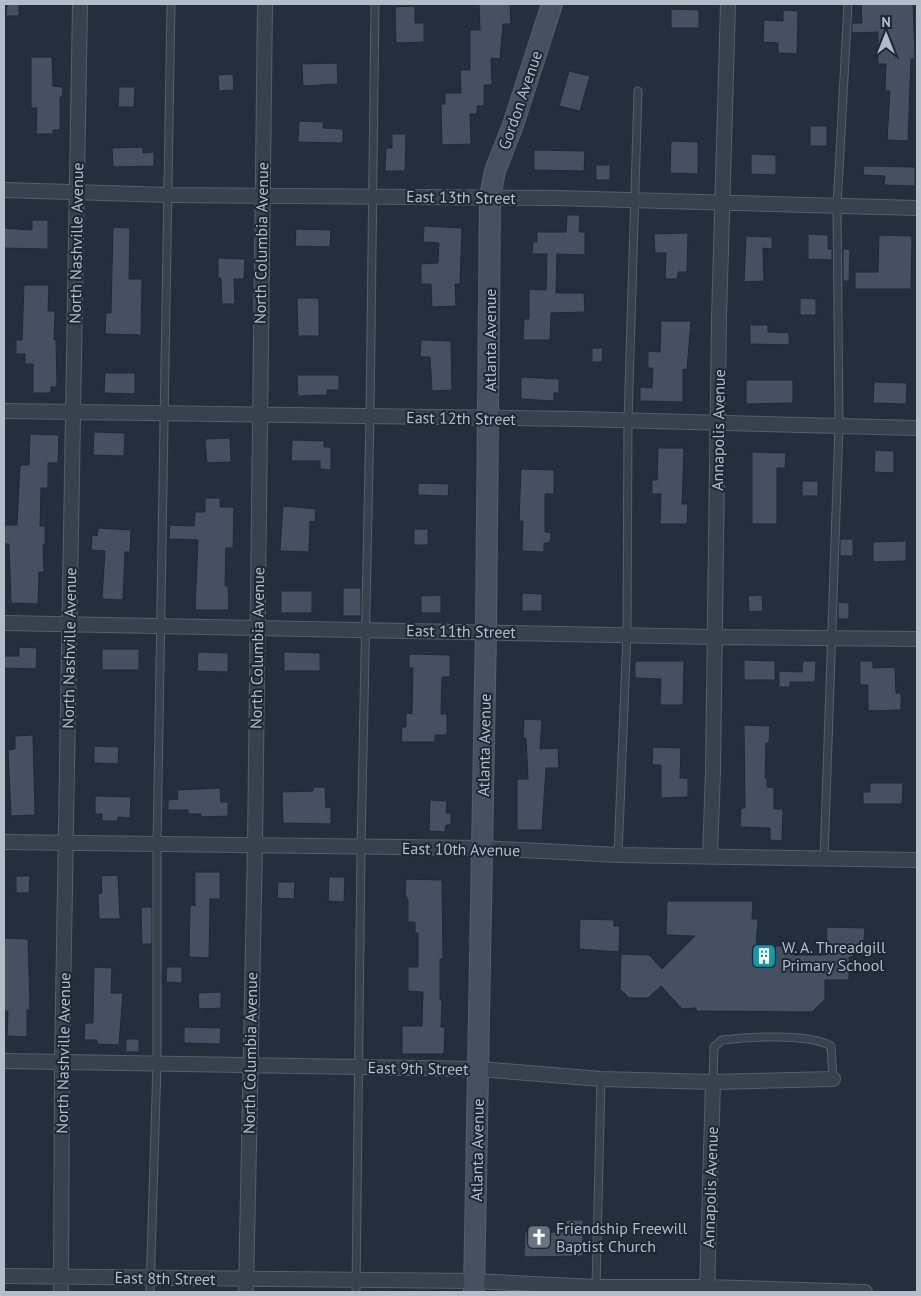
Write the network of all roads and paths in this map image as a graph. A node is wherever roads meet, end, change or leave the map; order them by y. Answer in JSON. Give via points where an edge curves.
{"nodes":[{"id":1,"x":80,"y":4,"type":"edge"},
{"id":2,"x":171,"y":4,"type":"edge"},
{"id":3,"x":265,"y":4,"type":"edge"},
{"id":4,"x":375,"y":4,"type":"edge"},
{"id":5,"x":552,"y":4,"type":"edge"},
{"id":6,"x":728,"y":4,"type":"edge"},
{"id":7,"x":848,"y":4,"type":"edge"},
{"id":8,"x":638,"y":91,"type":"dead end"},
{"id":9,"x":4,"y":190,"type":"edge"},
{"id":10,"x":76,"y":191,"type":"junction"},
{"id":11,"x":170,"y":195,"type":"junction"},
{"id":12,"x":373,"y":195,"type":"junction"},
{"id":13,"x":262,"y":196,"type":"junction"},
{"id":14,"x":490,"y":197,"type":"junction"},
{"id":15,"x":635,"y":201,"type":"junction"},
{"id":16,"x":722,"y":202,"type":"junction"},
{"id":17,"x":837,"y":207,"type":"junction"},
{"id":18,"x":917,"y":208,"type":"edge"},
{"id":19,"x":4,"y":411,"type":"edge"},
{"id":20,"x":74,"y":412,"type":"junction"},
{"id":21,"x":165,"y":413,"type":"junction"},
{"id":22,"x":259,"y":414,"type":"junction"},
{"id":23,"x":370,"y":417,"type":"junction"},
{"id":24,"x":489,"y":418,"type":"junction"},
{"id":25,"x":628,"y":421,"type":"junction"},
{"id":26,"x":718,"y":422,"type":"junction"},
{"id":27,"x":839,"y":426,"type":"junction"},
{"id":28,"x":917,"y":428,"type":"edge"},
{"id":29,"x":4,"y":623,"type":"edge"},
{"id":30,"x":69,"y":624,"type":"junction"},
{"id":31,"x":162,"y":627,"type":"junction"},
{"id":32,"x":257,"y":628,"type":"junction"},
{"id":33,"x":366,"y":630,"type":"junction"},
{"id":34,"x":486,"y":631,"type":"junction"},
{"id":35,"x":626,"y":634,"type":"junction"},
{"id":36,"x":716,"y":637,"type":"junction"},
{"id":37,"x":832,"y":638,"type":"junction"},
{"id":38,"x":917,"y":638,"type":"edge"},
{"id":39,"x":4,"y":842,"type":"edge"},
{"id":40,"x":66,"y":843,"type":"junction"},
{"id":41,"x":157,"y":845,"type":"junction"},
{"id":42,"x":255,"y":846,"type":"junction"},
{"id":43,"x":361,"y":848,"type":"junction"},
{"id":44,"x":483,"y":848,"type":"junction"},
{"id":45,"x":618,"y":855,"type":"junction"},
{"id":46,"x":710,"y":857,"type":"junction"},
{"id":47,"x":824,"y":858,"type":"junction"},
{"id":48,"x":917,"y":860,"type":"edge"},
{"id":49,"x":4,"y":1061,"type":"edge"},
{"id":50,"x":62,"y":1062,"type":"junction"},
{"id":51,"x":157,"y":1064,"type":"junction"},
{"id":52,"x":249,"y":1066,"type":"junction"},
{"id":53,"x":360,"y":1067,"type":"junction"},
{"id":54,"x":479,"y":1069,"type":"junction"},
{"id":55,"x":601,"y":1080,"type":"junction"},
{"id":56,"x":832,"y":1080,"type":"joint"},
{"id":57,"x":713,"y":1082,"type":"junction"},
{"id":58,"x":4,"y":1276,"type":"edge"},
{"id":59,"x":61,"y":1276,"type":"junction"},
{"id":60,"x":150,"y":1277,"type":"junction"},
{"id":61,"x":246,"y":1286,"type":"edge"},
{"id":62,"x":357,"y":1286,"type":"edge"},
{"id":63,"x":474,"y":1287,"type":"edge"},
{"id":64,"x":596,"y":1290,"type":"edge"},
{"id":65,"x":707,"y":1290,"type":"edge"},
{"id":66,"x":824,"y":1291,"type":"edge"},
{"id":67,"x":61,"y":1292,"type":"edge"},
{"id":68,"x":150,"y":1292,"type":"edge"},
{"id":69,"x":865,"y":1292,"type":"edge"}],
"edges":[{"from":1,"to":10,"type":"street","name":"North Nashville Avenue"},
{"from":2,"to":11,"type":"lane"},
{"from":3,"to":13,"type":"street","name":"North Columbia Avenue"},
{"from":4,"to":12,"type":"lane"},
{"from":5,"to":14,"type":"street","name":"Gordon Avenue","via":[[495,171]]},
{"from":6,"to":16,"type":"street","name":"Annapolis Avenue"},
{"from":7,"to":17,"type":"lane"},
{"from":8,"to":15,"type":"lane"},
{"from":9,"to":10,"type":"street","name":"East 13th Street"},
{"from":10,"to":11,"type":"street","name":"East 13th Street"},
{"from":10,"to":20,"type":"street","name":"North Nashville Avenue"},
{"from":11,"to":13,"type":"street","name":"East 13th Street"},
{"from":11,"to":21,"type":"lane"},
{"from":12,"to":13,"type":"street","name":"East 13th Street"},
{"from":12,"to":14,"type":"street","name":"East 13th Street"},
{"from":12,"to":23,"type":"lane"},
{"from":13,"to":22,"type":"street","name":"North Columbia Avenue"},
{"from":14,"to":15,"type":"street","name":"East 13th Street"},
{"from":14,"to":24,"type":"street","name":"Atlanta Avenue"},
{"from":15,"to":16,"type":"street","name":"East 13th Street"},
{"from":15,"to":25,"type":"lane"},
{"from":16,"to":17,"type":"street","name":"East 13th Street"},
{"from":16,"to":26,"type":"street","name":"Annapolis Avenue"},
{"from":17,"to":18,"type":"street","name":"East 13th Street"},
{"from":17,"to":27,"type":"lane"},
{"from":19,"to":20,"type":"street","name":"East 12th Street"},
{"from":20,"to":21,"type":"street","name":"East 12th Street"},
{"from":20,"to":30,"type":"street","name":"North Nashville Avenue"},
{"from":21,"to":22,"type":"street","name":"East 12th Street"},
{"from":21,"to":31,"type":"lane"},
{"from":22,"to":23,"type":"street","name":"East 12th Street"},
{"from":22,"to":32,"type":"street","name":"North Columbia Avenue"},
{"from":23,"to":24,"type":"street","name":"East 12th Street"},
{"from":23,"to":33,"type":"lane"},
{"from":24,"to":25,"type":"street","name":"East 12th Street"},
{"from":24,"to":34,"type":"street","name":"Atlanta Avenue"},
{"from":25,"to":26,"type":"street","name":"East 12th Street"},
{"from":25,"to":35,"type":"lane"},
{"from":26,"to":27,"type":"street","name":"East 12th Street"},
{"from":26,"to":36,"type":"street","name":"Annapolis Avenue"},
{"from":27,"to":28,"type":"street","name":"East 12th Street"},
{"from":27,"to":37,"type":"lane"},
{"from":29,"to":30,"type":"street","name":"East 11th Street"},
{"from":30,"to":31,"type":"street","name":"East 11th Street"},
{"from":30,"to":40,"type":"street","name":"North Nashville Avenue"},
{"from":31,"to":32,"type":"street","name":"East 11th Street"},
{"from":31,"to":41,"type":"lane"},
{"from":32,"to":33,"type":"street","name":"East 11th Street"},
{"from":32,"to":42,"type":"street","name":"North Columbia Avenue"},
{"from":33,"to":34,"type":"street","name":"East 11th Street"},
{"from":33,"to":43,"type":"lane"},
{"from":34,"to":35,"type":"street","name":"East 11th Street"},
{"from":34,"to":44,"type":"street","name":"Atlanta Avenue"},
{"from":35,"to":36,"type":"street","name":"East 11th Street"},
{"from":35,"to":45,"type":"lane"},
{"from":36,"to":37,"type":"street","name":"East 11th Street"},
{"from":36,"to":46,"type":"street","name":"Annapolis Avenue"},
{"from":37,"to":38,"type":"street","name":"East 11th Street"},
{"from":37,"to":47,"type":"lane"},
{"from":39,"to":40,"type":"street","name":"East 10th Avenue"},
{"from":40,"to":41,"type":"street","name":"East 10th Avenue"},
{"from":40,"to":50,"type":"street","name":"North Nashville Avenue"},
{"from":41,"to":42,"type":"street","name":"East 10th Avenue"},
{"from":41,"to":51,"type":"lane"},
{"from":42,"to":43,"type":"street","name":"East 10th Avenue"},
{"from":42,"to":52,"type":"street","name":"North Columbia Avenue"},
{"from":43,"to":44,"type":"street","name":"East 10th Avenue"},
{"from":43,"to":53,"type":"lane"},
{"from":44,"to":45,"type":"street","name":"East 10th Avenue"},
{"from":44,"to":54,"type":"street","name":"Atlanta Avenue"},
{"from":45,"to":46,"type":"street","name":"East 10th Avenue"},
{"from":46,"to":47,"type":"street","name":"East 10th Avenue"},
{"from":47,"to":48,"type":"street","name":"East 10th Avenue"},
{"from":49,"to":50,"type":"street","name":"East 9th Street"},
{"from":50,"to":51,"type":"street","name":"East 9th Street"},
{"from":50,"to":59,"type":"street","name":"North Nashville Avenue"},
{"from":51,"to":52,"type":"street","name":"East 9th Street"},
{"from":51,"to":60,"type":"lane"},
{"from":52,"to":53,"type":"street","name":"East 9th Street"},
{"from":52,"to":61,"type":"street","name":"North Columbia Avenue"},
{"from":53,"to":54,"type":"street","name":"East 9th Street"},
{"from":53,"to":62,"type":"lane"},
{"from":54,"to":55,"type":"street","name":"East 9th Street"},
{"from":54,"to":63,"type":"street","name":"Atlanta Avenue"},
{"from":55,"to":57,"type":"street","name":"East 9th Street"},
{"from":55,"to":64,"type":"lane"},
{"from":56,"to":57,"type":"street","name":"East 9th Street"},
{"from":56,"to":57,"type":"lane","via":[[831,1046],[823,1042],[744,1037],[722,1040],[714,1047]]},
{"from":57,"to":65,"type":"street","name":"Annapolis Avenue"},
{"from":58,"to":59,"type":"street","name":"East 8th Street"},
{"from":59,"to":60,"type":"street","name":"East 8th Street"},
{"from":59,"to":67,"type":"street","name":"North Nashville Avenue"},
{"from":60,"to":61,"type":"street","name":"East 8th Street"},
{"from":60,"to":68,"type":"lane"},
{"from":61,"to":62,"type":"street","name":"East 8th Street"},
{"from":62,"to":63,"type":"street","name":"East 8th Street"},
{"from":63,"to":64,"type":"street","name":"East 8th Street"},
{"from":64,"to":65,"type":"street","name":"East 8th Street"},
{"from":65,"to":66,"type":"street","name":"East 8th Street"},
{"from":66,"to":69,"type":"street","name":"East 8th Street"}]}
